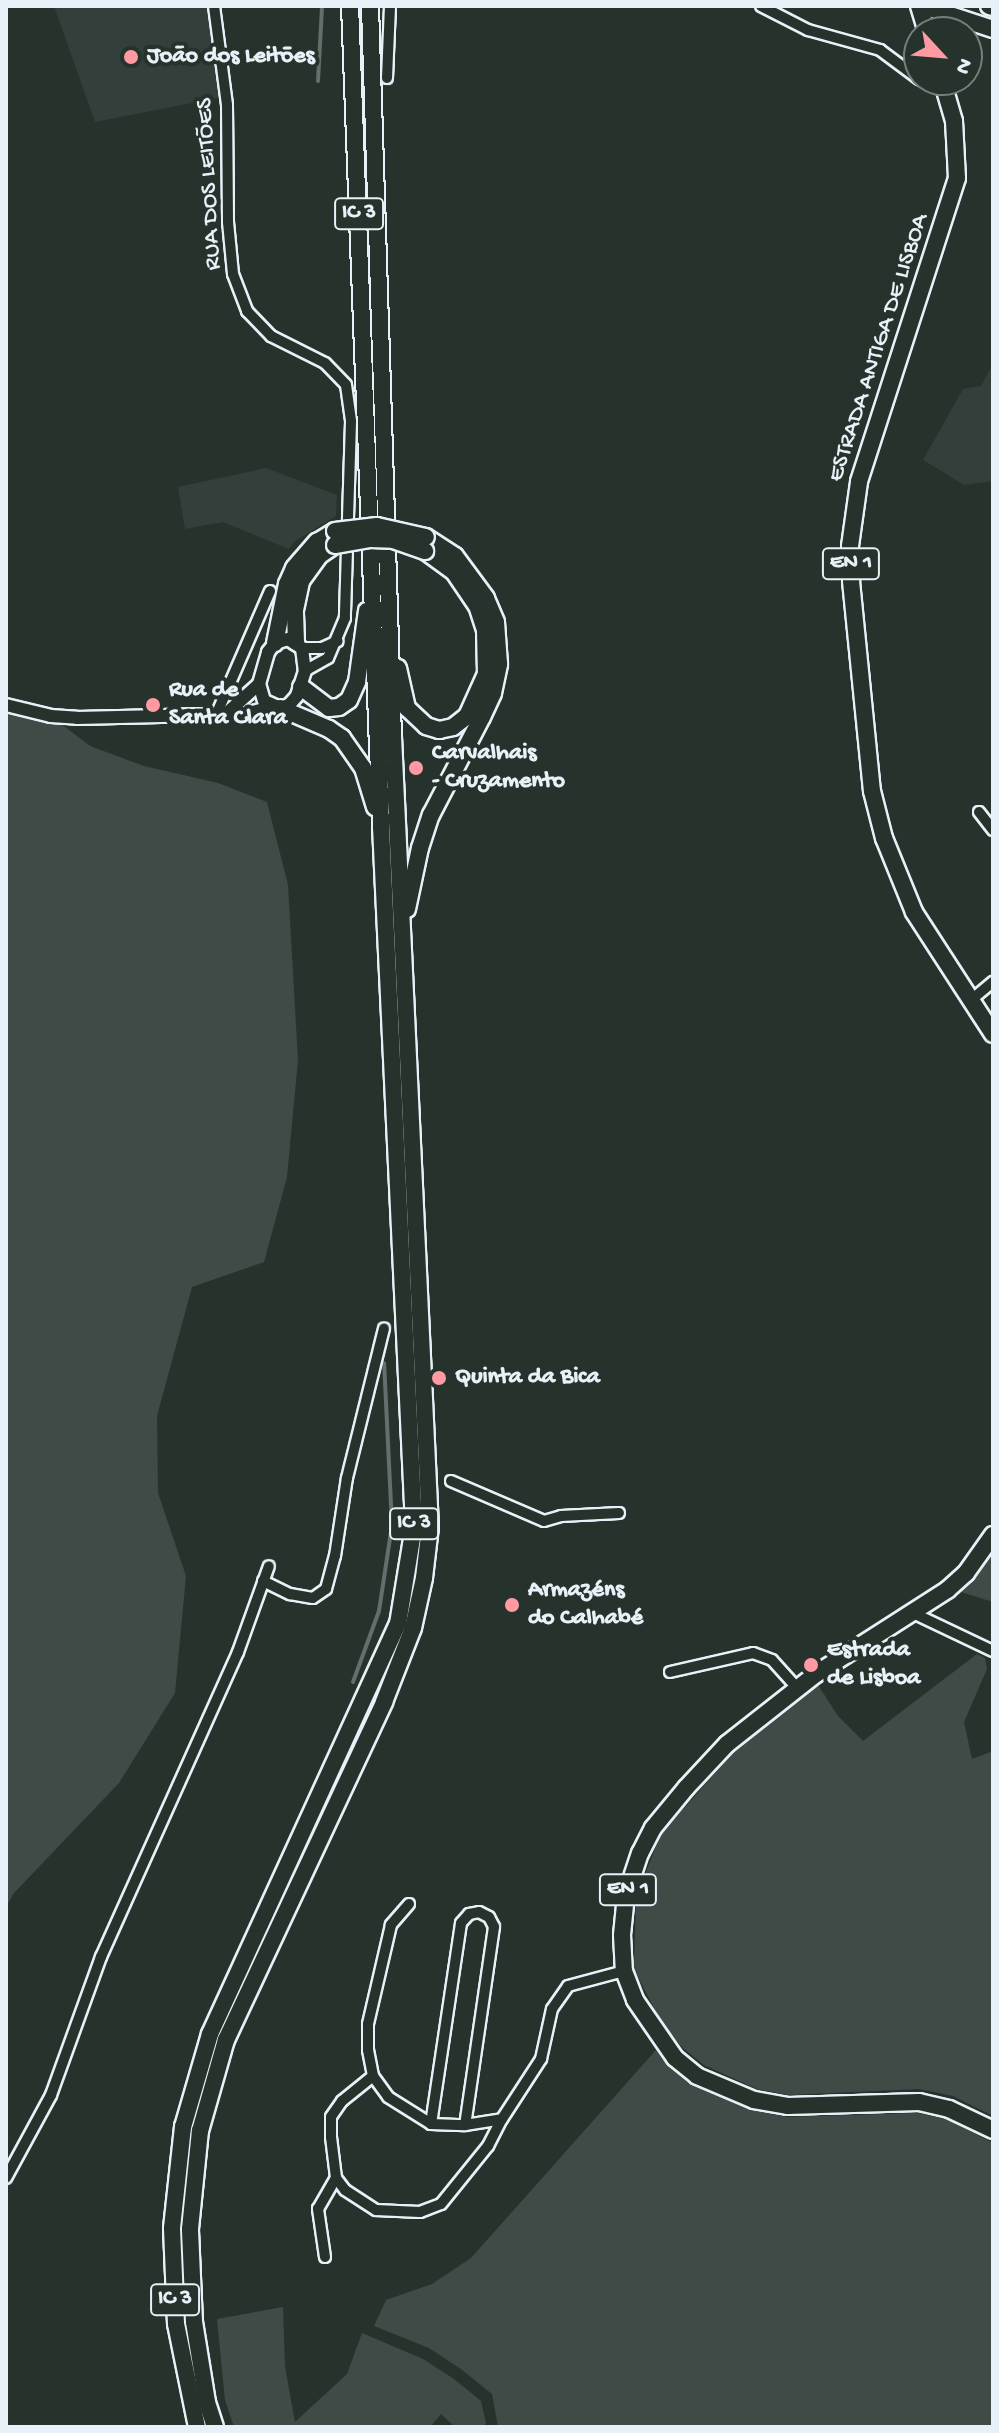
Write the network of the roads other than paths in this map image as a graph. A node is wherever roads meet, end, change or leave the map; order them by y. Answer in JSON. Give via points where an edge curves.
{"nodes":[{"id":1,"x":214,"y":6,"type":"edge"},
{"id":2,"x":350,"y":6,"type":"edge"},
{"id":3,"x":370,"y":6,"type":"edge"},
{"id":4,"x":390,"y":6,"type":"edge"},
{"id":5,"x":761,"y":6,"type":"edge"},
{"id":6,"x":921,"y":6,"type":"edge"},
{"id":7,"x":993,"y":29,"type":"edge"},
{"id":8,"x":903,"y":67,"type":"edge"},
{"id":9,"x":387,"y":78,"type":"dead end"},
{"id":10,"x":947,"y":96,"type":"edge"},
{"id":11,"x":335,"y":538,"type":"junction"},
{"id":12,"x":426,"y":544,"type":"junction"},
{"id":13,"x":373,"y":574,"type":"junction"},
{"id":14,"x":270,"y":591,"type":"dead end"},
{"id":15,"x":338,"y":641,"type":"junction"},
{"id":16,"x":275,"y":643,"type":"junction"},
{"id":17,"x":299,"y":645,"type":"junction"},
{"id":18,"x":392,"y":652,"type":"junction"},
{"id":19,"x":303,"y":679,"type":"junction"},
{"id":20,"x":259,"y":684,"type":"junction"},
{"id":21,"x":6,"y":705,"type":"edge"},
{"id":22,"x":276,"y":708,"type":"junction"},
{"id":23,"x":222,"y":713,"type":"junction"},
{"id":24,"x":979,"y":812,"type":"dead end"},
{"id":25,"x":381,"y":827,"type":"junction"},
{"id":26,"x":993,"y":830,"type":"edge"},
{"id":27,"x":402,"y":934,"type":"junction"},
{"id":28,"x":993,"y":982,"type":"edge"},
{"id":29,"x":970,"y":1001,"type":"junction"},
{"id":30,"x":993,"y":1034,"type":"edge"},
{"id":31,"x":384,"y":1329,"type":"dead end"},
{"id":32,"x":451,"y":1481,"type":"dead end"},
{"id":33,"x":619,"y":1513,"type":"dead end"},
{"id":34,"x":993,"y":1535,"type":"edge"},
{"id":35,"x":269,"y":1566,"type":"dead end"},
{"id":36,"x":263,"y":1581,"type":"junction"},
{"id":37,"x":913,"y":1613,"type":"junction"},
{"id":38,"x":993,"y":1651,"type":"edge"},
{"id":39,"x":670,"y":1672,"type":"dead end"},
{"id":40,"x":798,"y":1689,"type":"junction"},
{"id":41,"x":409,"y":1904,"type":"dead end"},
{"id":42,"x":624,"y":1971,"type":"junction"},
{"id":43,"x":373,"y":2076,"type":"junction"},
{"id":44,"x":502,"y":2119,"type":"junction"},
{"id":45,"x":431,"y":2124,"type":"junction"},
{"id":46,"x":465,"y":2125,"type":"junction"},
{"id":47,"x":993,"y":2130,"type":"edge"},
{"id":48,"x":6,"y":2178,"type":"edge"},
{"id":49,"x":336,"y":2178,"type":"junction"},
{"id":50,"x":325,"y":2257,"type":"dead end"},
{"id":51,"x":197,"y":2427,"type":"edge"},
{"id":52,"x":215,"y":2427,"type":"edge"}],
"edges":[{"from":1,"to":15,"type":"street","name":"RUA DOS LEITÕES","via":[[227,105],[233,274],[247,311],[271,336],[325,363],[346,385],[351,422],[345,602]]},
{"from":2,"to":13,"type":"main road","number":"IC 3"},
{"from":3,"to":18,"type":"main road","number":"IC 3"},
{"from":4,"to":9,"type":"street"},
{"from":5,"to":8,"type":"street","via":[[808,30],[880,50]]},
{"from":6,"to":7,"type":"main road"},
{"from":10,"to":29,"type":"main road","name":"ESTRADA ANTIGA DE LISBOA","number":"EN 1","via":[[957,178],[869,447],[850,546],[872,791],[884,838],[914,912]]},
{"from":11,"to":12,"type":"main road","bridge":true},
{"from":11,"to":16,"type":"main road","via":[[317,542],[294,568]]},
{"from":11,"to":17,"type":"main road","via":[[301,581],[295,610]]},
{"from":12,"to":18,"type":"main road","via":[[454,572],[477,606],[485,630],[486,674],[467,716],[439,730],[415,719]]},
{"from":12,"to":27,"type":"main road","via":[[455,556],[486,598],[496,622],[499,664],[493,693],[431,815]]},
{"from":13,"to":19,"type":"main road","via":[[357,682],[349,700],[329,708]]},
{"from":13,"to":25,"type":"main road","number":"IC 3"},
{"from":14,"to":23,"type":"street"},
{"from":15,"to":17,"type":"street","via":[[322,648]]},
{"from":15,"to":19,"type":"street","via":[[328,658]]},
{"from":16,"to":17,"type":"street","via":[[288,639]]},
{"from":16,"to":20,"type":"street"},
{"from":17,"to":19,"type":"street"},
{"from":18,"to":27,"type":"main road","number":"IC 3"},
{"from":19,"to":22,"type":"street","via":[[289,705]]},
{"from":20,"to":22,"type":"street","via":[[264,701]]},
{"from":20,"to":23,"type":"street"},
{"from":21,"to":23,"type":"street","via":[[77,718]]},
{"from":22,"to":23,"type":"street"},
{"from":22,"to":25,"type":"main road","via":[[329,729],[351,748],[363,768]]},
{"from":24,"to":26,"type":"street"},
{"from":25,"to":51,"type":"main road","number":"IC 3","via":[[413,1479],[409,1574],[398,1624],[368,1695],[210,2034],[183,2127],[172,2228],[175,2308]]},
{"from":27,"to":52,"type":"main road","number":"IC 3","via":[[430,1480],[424,1578],[413,1628],[384,1702],[226,2040],[200,2131],[190,2229],[194,2322]]},
{"from":28,"to":29,"type":"street"},
{"from":29,"to":30,"type":"main road","name":"ESTRADA ANTIGA DE LISBOA","number":"EN 1"},
{"from":31,"to":36,"type":"street","via":[[326,1589],[313,1598]]},
{"from":32,"to":33,"type":"street","via":[[544,1521]]},
{"from":34,"to":37,"type":"main road","number":"EN 1","via":[[966,1573]]},
{"from":35,"to":36,"type":"street"},
{"from":36,"to":48,"type":"street","via":[[238,1652],[101,1957],[51,2095]]},
{"from":37,"to":38,"type":"street"},
{"from":37,"to":40,"type":"main road","number":"EN 1"},
{"from":39,"to":40,"type":"street","via":[[753,1653],[772,1660]]},
{"from":40,"to":42,"type":"main road","number":"EN 1","via":[[727,1744],[653,1828],[626,1895]]},
{"from":41,"to":43,"type":"street","via":[[391,1925],[368,2024]]},
{"from":42,"to":44,"type":"street","via":[[568,1986],[552,2009],[541,2059]]},
{"from":42,"to":47,"type":"main road","number":"EN 1","via":[[635,2000],[675,2058],[724,2089],[788,2106],[919,2102],[949,2109]]},
{"from":43,"to":45,"type":"street","via":[[388,2097]]},
{"from":43,"to":49,"type":"street","via":[[331,2117]]},
{"from":44,"to":46,"type":"street"},
{"from":44,"to":49,"type":"street","via":[[488,2146],[441,2204],[420,2212],[376,2210]]},
{"from":45,"to":46,"type":"street"},
{"from":45,"to":46,"type":"street","via":[[461,1923],[479,1912],[494,1927]]},
{"from":49,"to":50,"type":"street","via":[[318,2209]]}]}
